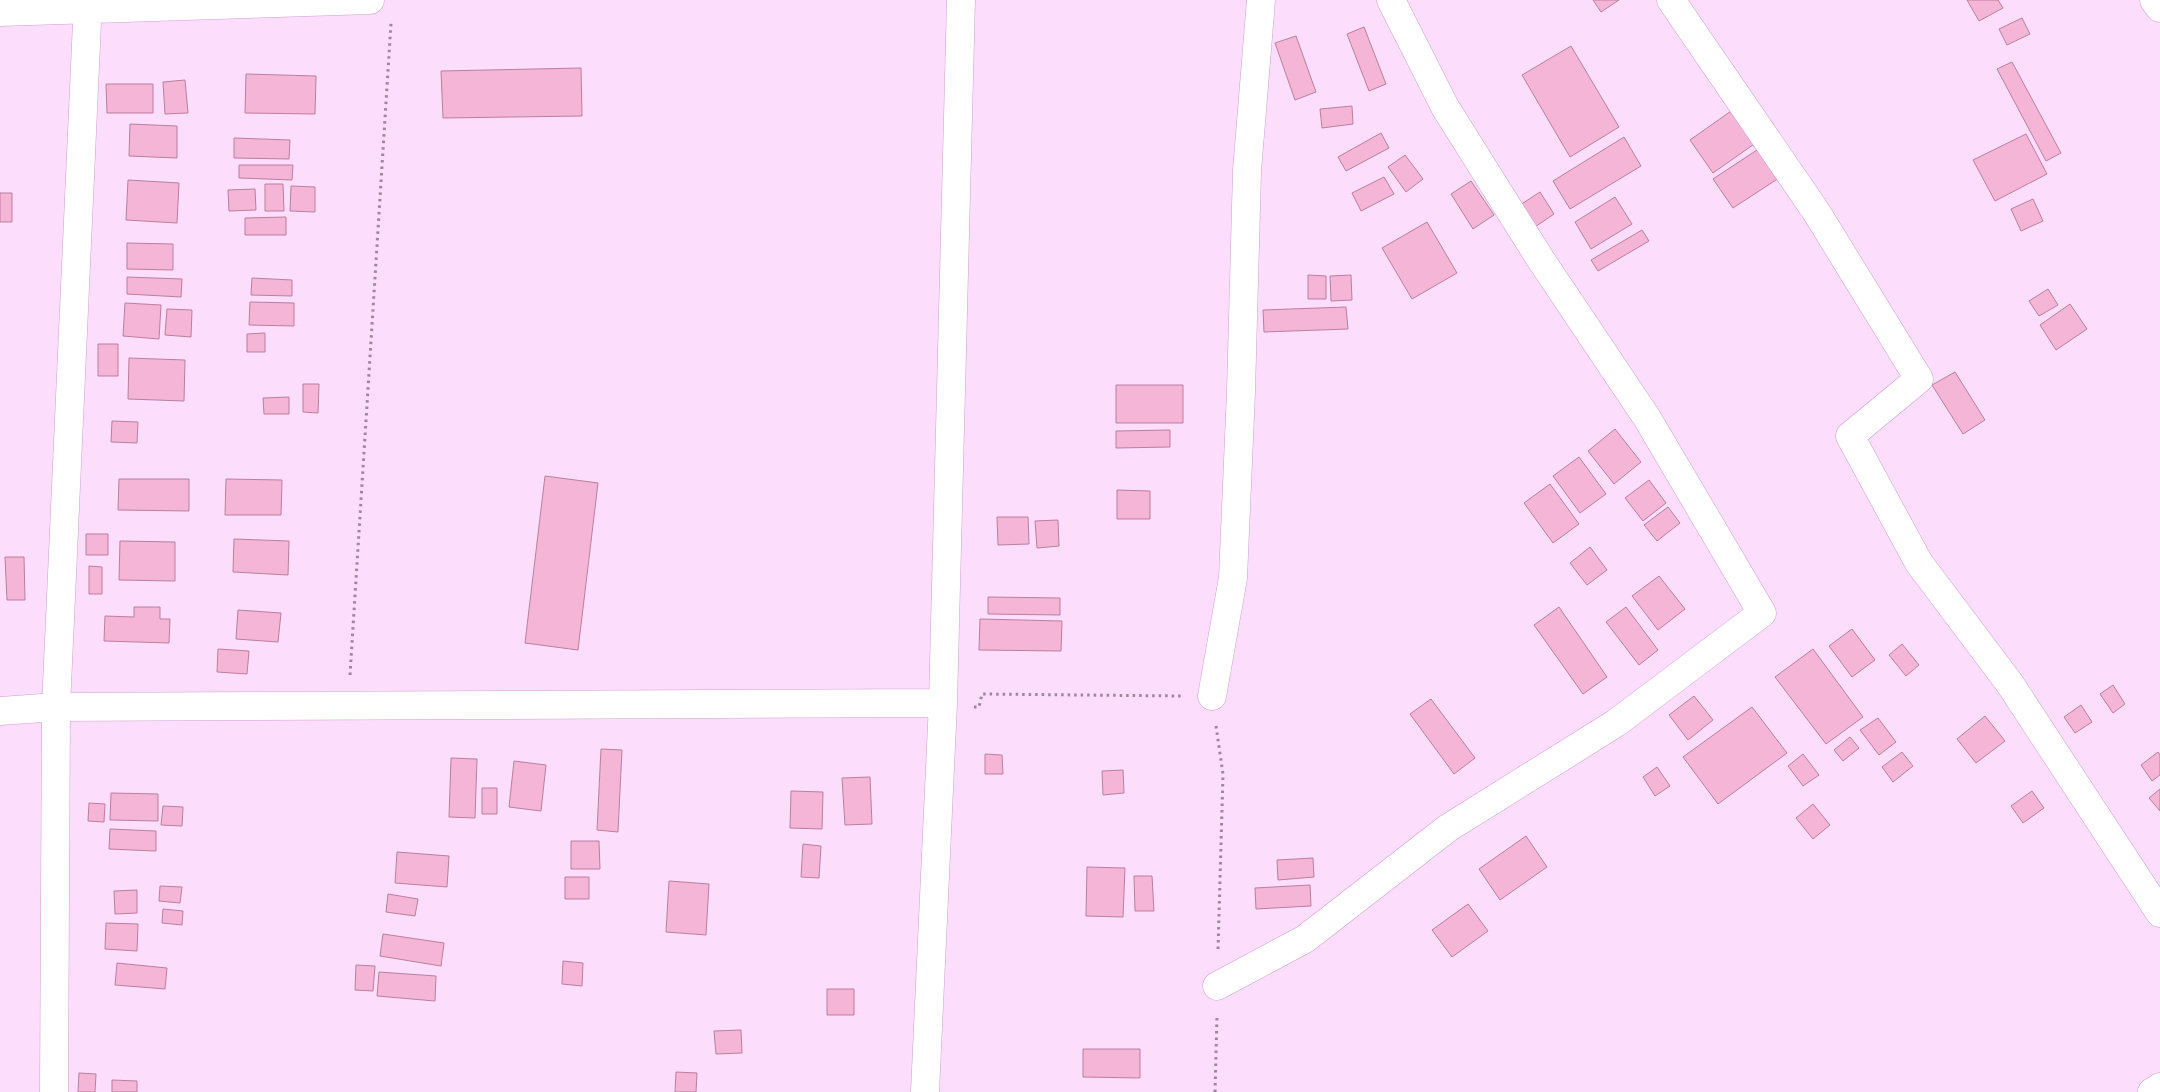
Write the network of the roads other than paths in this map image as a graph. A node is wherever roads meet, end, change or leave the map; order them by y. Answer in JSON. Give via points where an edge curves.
{"nodes":[{"id":1,"x":370,"y":0,"type":"edge"},
{"id":2,"x":961,"y":0,"type":"edge"},
{"id":3,"x":1261,"y":0,"type":"edge"},
{"id":4,"x":1391,"y":0,"type":"edge"},
{"id":5,"x":1671,"y":0,"type":"edge"},
{"id":6,"x":2154,"y":0,"type":"edge"},
{"id":7,"x":88,"y":4,"type":"edge"},
{"id":8,"x":2160,"y":8,"type":"edge"},
{"id":9,"x":0,"y":12,"type":"edge"},
{"id":10,"x":1212,"y":696,"type":"road end"},
{"id":11,"x":943,"y":703,"type":"junction"},
{"id":12,"x":56,"y":707,"type":"junction"},
{"id":13,"x":0,"y":711,"type":"edge"},
{"id":14,"x":2160,"y":913,"type":"edge"},
{"id":15,"x":1217,"y":986,"type":"road end"},
{"id":16,"x":2160,"y":1087,"type":"edge"},
{"id":17,"x":54,"y":1092,"type":"edge"},
{"id":18,"x":925,"y":1092,"type":"edge"},
{"id":19,"x":2152,"y":1092,"type":"edge"}],
"edges":[{"from":1,"to":7,"type":"street"},
{"from":2,"to":11,"type":"street"},
{"from":3,"to":10,"type":"street","via":[[1247,171],[1233,578]]},
{"from":4,"to":15,"type":"street","via":[[1445,108],[1541,260],[1647,418],[1762,614],[1616,723],[1448,828],[1304,939]]},
{"from":5,"to":14,"type":"street","via":[[1817,213],[1919,379],[1850,436],[1919,563],[2010,684]]},
{"from":6,"to":8,"type":"street"},
{"from":7,"to":9,"type":"street"},
{"from":7,"to":12,"type":"street"},
{"from":11,"to":12,"type":"street"},
{"from":11,"to":18,"type":"street"},
{"from":12,"to":13,"type":"street"},
{"from":12,"to":17,"type":"street"},
{"from":16,"to":19,"type":"street"}]}
